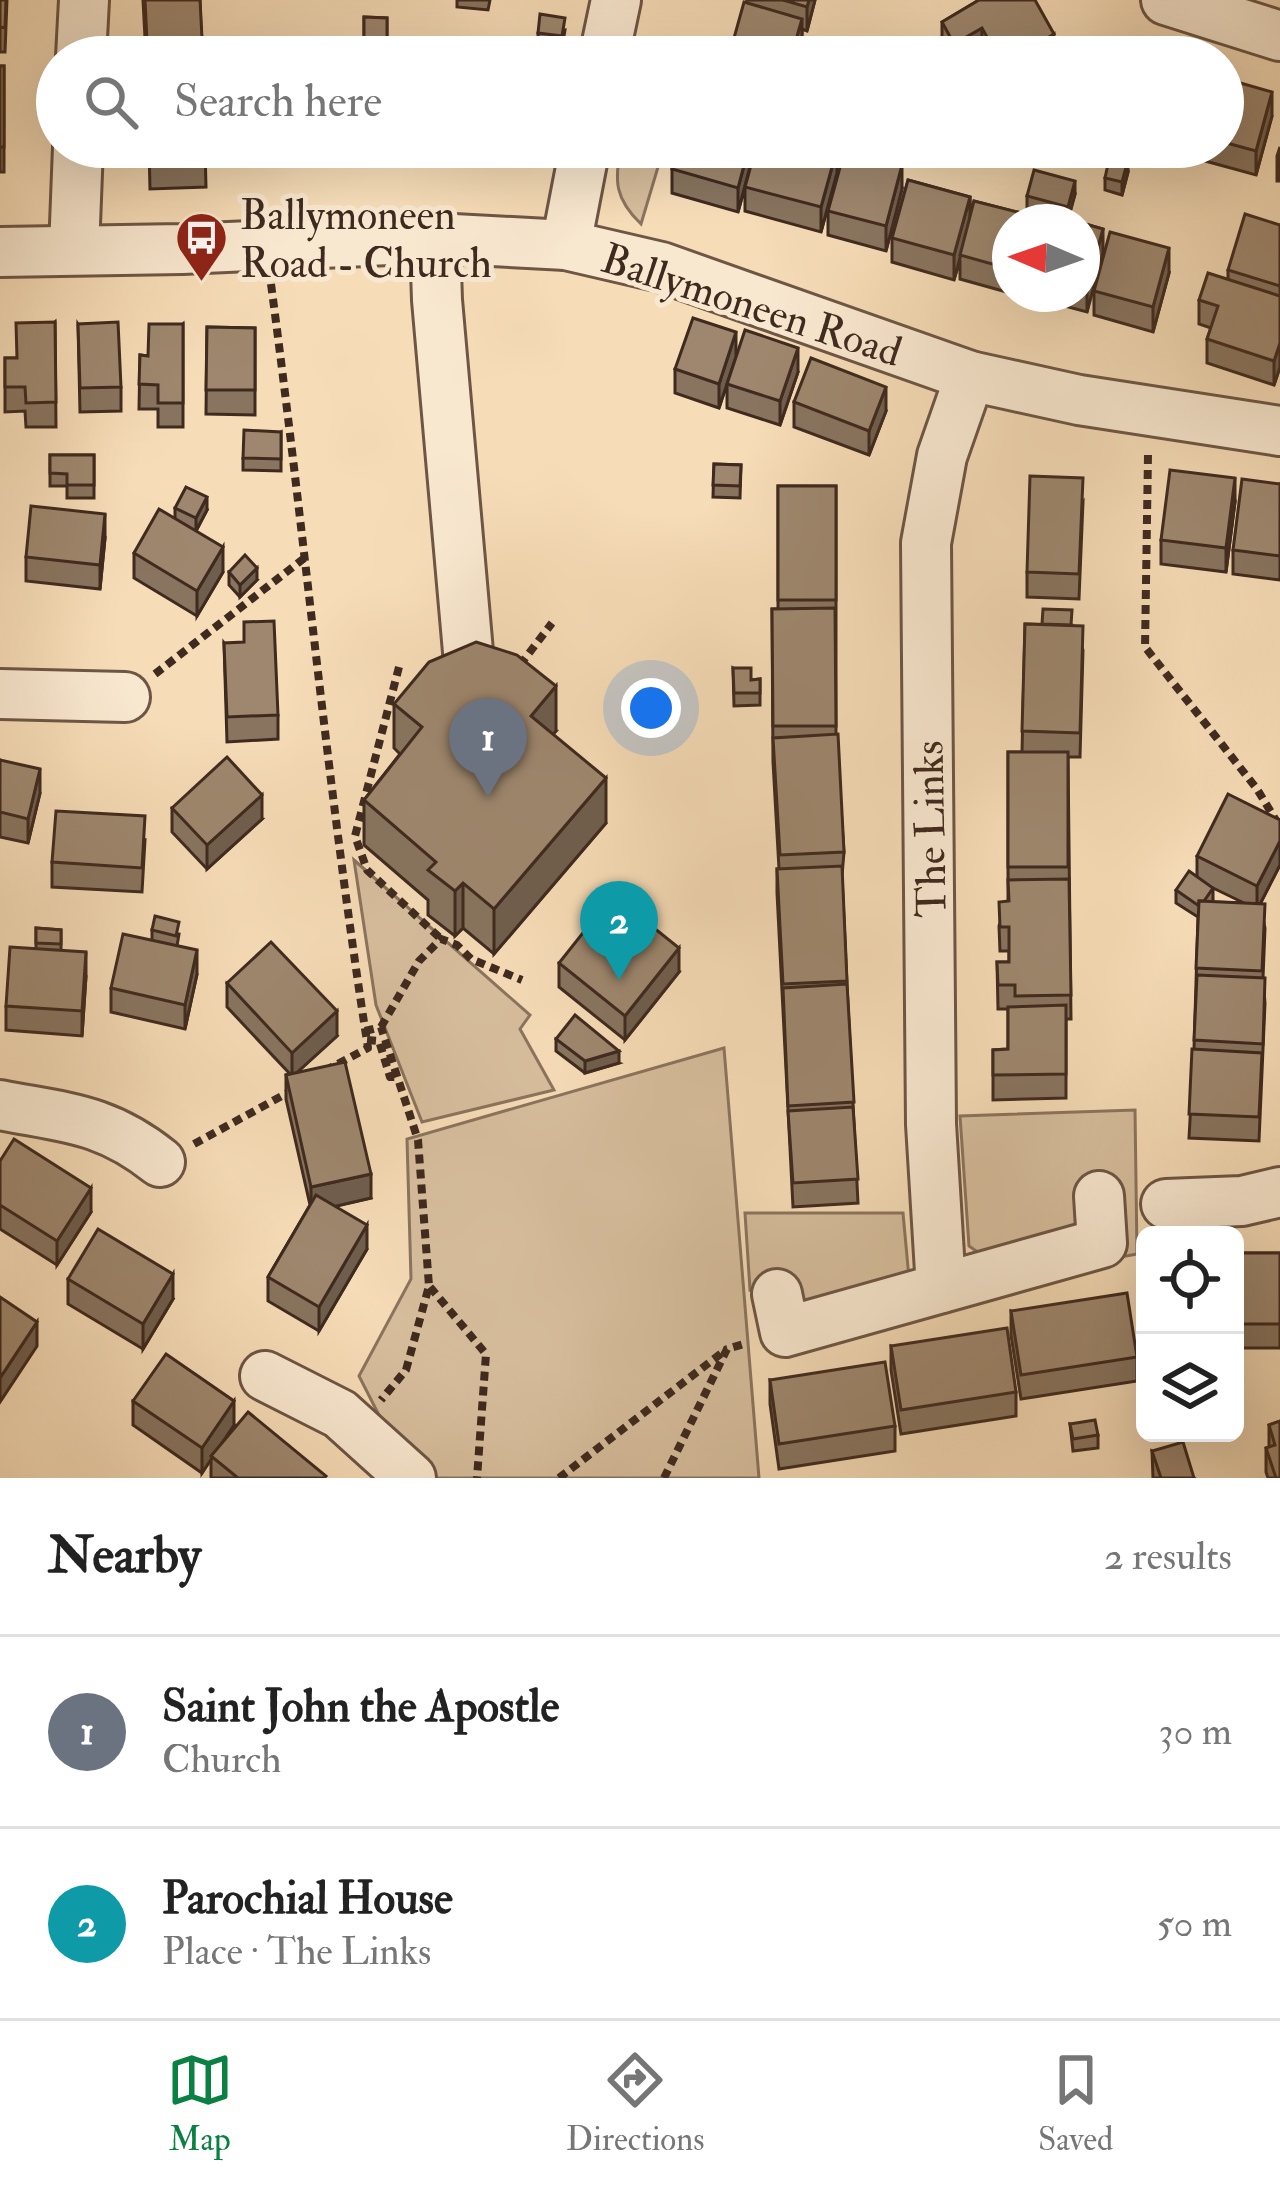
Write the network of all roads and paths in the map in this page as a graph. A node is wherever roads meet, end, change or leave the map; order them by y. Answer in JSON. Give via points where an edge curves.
{"nodes":[{"id":1,"x":84,"y":0,"type":"edge"},
{"id":2,"x":616,"y":0,"type":"edge"},
{"id":3,"x":1166,"y":0,"type":"edge"},
{"id":4,"x":83,"y":36,"type":"edge"},
{"id":5,"x":608,"y":36,"type":"edge"},
{"id":6,"x":1280,"y":36,"type":"edge"},
{"id":7,"x":77,"y":168,"type":"edge"},
{"id":8,"x":581,"y":168,"type":"edge"},
{"id":9,"x":435,"y":238,"type":"junction"},
{"id":10,"x":566,"y":245,"type":"junction"},
{"id":11,"x":74,"y":250,"type":"junction"},
{"id":12,"x":0,"y":252,"type":"edge"},
{"id":13,"x":271,"y":282,"type":"dead end"},
{"id":14,"x":970,"y":376,"type":"junction"},
{"id":15,"x":1280,"y":431,"type":"edge"},
{"id":16,"x":1149,"y":435,"type":"dead end"},
{"id":17,"x":307,"y":556,"type":"junction"},
{"id":18,"x":552,"y":623,"type":"dead end"},
{"id":19,"x":398,"y":667,"type":"dead end"},
{"id":20,"x":492,"y":667,"type":"joint"},
{"id":21,"x":0,"y":694,"type":"edge"},
{"id":22,"x":125,"y":698,"type":"joint"},
{"id":23,"x":1280,"y":826,"type":"edge"},
{"id":24,"x":441,"y":939,"type":"junction"},
{"id":25,"x":522,"y":980,"type":"dead end"},
{"id":26,"x":381,"y":1028,"type":"junction"},
{"id":27,"x":366,"y":1036,"type":"junction"},
{"id":28,"x":320,"y":1074,"type":"edge"},
{"id":29,"x":397,"y":1077,"type":"junction"},
{"id":30,"x":302,"y":1085,"type":"edge"},
{"id":31,"x":0,"y":1105,"type":"edge"},
{"id":32,"x":160,"y":1162,"type":"joint"},
{"id":33,"x":1280,"y":1192,"type":"edge"},
{"id":34,"x":1166,"y":1204,"type":"dead end"},
{"id":35,"x":1101,"y":1220,"type":"dead end"},
{"id":36,"x":428,"y":1286,"type":"junction"},
{"id":37,"x":941,"y":1288,"type":"junction"},
{"id":38,"x":781,"y":1313,"type":"joint"},
{"id":39,"x":727,"y":1348,"type":"junction"},
{"id":40,"x":265,"y":1376,"type":"dead end"},
{"id":41,"x":356,"y":1428,"type":"junction"},
{"id":42,"x":411,"y":1478,"type":"edge"},
{"id":43,"x":477,"y":1478,"type":"edge"},
{"id":44,"x":559,"y":1478,"type":"edge"},
{"id":45,"x":664,"y":1478,"type":"edge"}],
"edges":[{"from":1,"to":4,"type":"street"},
{"from":2,"to":5,"type":"street"},
{"from":3,"to":6,"type":"street"},
{"from":7,"to":11,"type":"street"},
{"from":8,"to":10,"type":"street"},
{"from":9,"to":10,"type":"street","name":"Ballymoneen Road"},
{"from":9,"to":11,"type":"street","name":"Ballymoneen Road"},
{"from":9,"to":20,"type":"street"},
{"from":10,"to":14,"type":"street","name":"Ballymoneen Road","via":[[661,267]]},
{"from":11,"to":12,"type":"street","name":"Ballymoneen Road"},
{"from":13,"to":17,"type":"path"},
{"from":14,"to":15,"type":"street","name":"Ballymoneen Road"},
{"from":14,"to":37,"type":"street","name":"The Links","via":[[942,456],[926,543]]},
{"from":16,"to":23,"type":"path","via":[[1144,647]]},
{"from":17,"to":22,"type":"path"},
{"from":17,"to":27,"type":"path"},
{"from":18,"to":20,"type":"path"},
{"from":19,"to":24,"type":"path","via":[[355,836],[367,870]]},
{"from":21,"to":22,"type":"street"},
{"from":24,"to":25,"type":"path"},
{"from":24,"to":26,"type":"path"},
{"from":26,"to":27,"type":"path"},
{"from":26,"to":29,"type":"path"},
{"from":27,"to":28,"type":"path","via":[[368,1048]]},
{"from":27,"to":29,"type":"path","via":[[380,1041],[390,1077]]},
{"from":29,"to":36,"type":"path","via":[[418,1141]]},
{"from":30,"to":32,"type":"path"},
{"from":31,"to":32,"type":"street","via":[[98,1125]]},
{"from":33,"to":34,"type":"street"},
{"from":35,"to":37,"type":"street"},
{"from":36,"to":41,"type":"path","via":[[406,1370]]},
{"from":36,"to":43,"type":"path","via":[[486,1354]]},
{"from":37,"to":38,"type":"street"},
{"from":38,"to":39,"type":"path"},
{"from":39,"to":44,"type":"path"},
{"from":39,"to":45,"type":"path"},
{"from":40,"to":41,"type":"street"},
{"from":41,"to":42,"type":"street"}]}
